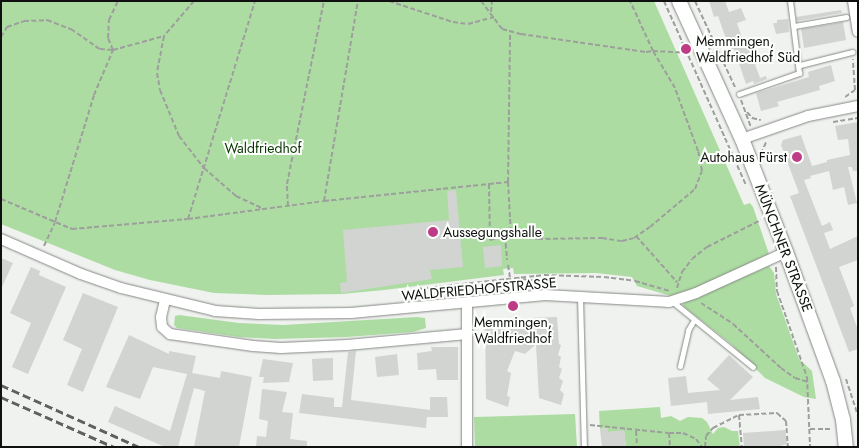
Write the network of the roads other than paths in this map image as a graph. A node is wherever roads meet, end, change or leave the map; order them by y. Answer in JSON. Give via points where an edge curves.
{"nodes":[{"id":1,"x":679,"y":1,"type":"edge"},
{"id":2,"x":790,"y":1,"type":"edge"},
{"id":3,"x":852,"y":1,"type":"edge"},
{"id":4,"x":846,"y":17,"type":"dead end"},
{"id":5,"x":794,"y":26,"type":"junction"},
{"id":6,"x":858,"y":32,"type":"edge"},
{"id":7,"x":852,"y":52,"type":"dead end"},
{"id":8,"x":800,"y":65,"type":"junction"},
{"id":9,"x":738,"y":94,"type":"dead end"},
{"id":10,"x":858,"y":106,"type":"edge"},
{"id":11,"x":742,"y":139,"type":"junction"},
{"id":12,"x":1,"y":239,"type":"edge"},
{"id":13,"x":780,"y":255,"type":"junction"},
{"id":14,"x":580,"y":296,"type":"junction"},
{"id":15,"x":165,"y":300,"type":"junction"},
{"id":16,"x":672,"y":302,"type":"junction"},
{"id":17,"x":467,"y":303,"type":"junction"},
{"id":18,"x":694,"y":320,"type":"junction"},
{"id":19,"x":467,"y":334,"type":"junction"},
{"id":20,"x":680,"y":366,"type":"dead end"},
{"id":21,"x":753,"y":368,"type":"dead end"},
{"id":22,"x":468,"y":447,"type":"edge"},
{"id":23,"x":584,"y":447,"type":"edge"},
{"id":24,"x":846,"y":447,"type":"edge"}],
"edges":[{"from":1,"to":11,"type":"street","name":"MÜNCHNER STRASSE"},
{"from":2,"to":5,"type":"lane"},
{"from":3,"to":6,"type":"street"},
{"from":4,"to":5,"type":"lane"},
{"from":5,"to":8,"type":"lane"},
{"from":7,"to":8,"type":"lane"},
{"from":8,"to":9,"type":"lane","via":[[796,75]]},
{"from":10,"to":11,"type":"street","via":[[808,116]]},
{"from":11,"to":13,"type":"street","name":"MÜNCHNER STRASSE","via":[[764,219]]},
{"from":12,"to":15,"type":"street","name":"WALDFRIEDHOFSTRASSE","via":[[81,274]]},
{"from":13,"to":16,"type":"street","name":"WALDFRIEDHOFSTRASSE"},
{"from":13,"to":24,"type":"street","name":"MÜNCHNER STRASSE","via":[[833,381]]},
{"from":14,"to":16,"type":"street","name":"WALDFRIEDHOFSTRASSE"},
{"from":14,"to":17,"type":"street","name":"WALDFRIEDHOFSTRASSE","via":[[520,296]]},
{"from":14,"to":23,"type":"lane"},
{"from":15,"to":17,"type":"street","name":"WALDFRIEDHOFSTRASSE","via":[[215,311],[298,315]]},
{"from":15,"to":19,"type":"street","via":[[162,327],[170,334],[253,346],[347,345]]},
{"from":16,"to":18,"type":"lane"},
{"from":17,"to":19,"type":"street"},
{"from":18,"to":20,"type":"lane","via":[[688,330]]},
{"from":18,"to":21,"type":"lane"},
{"from":19,"to":22,"type":"street"}]}
